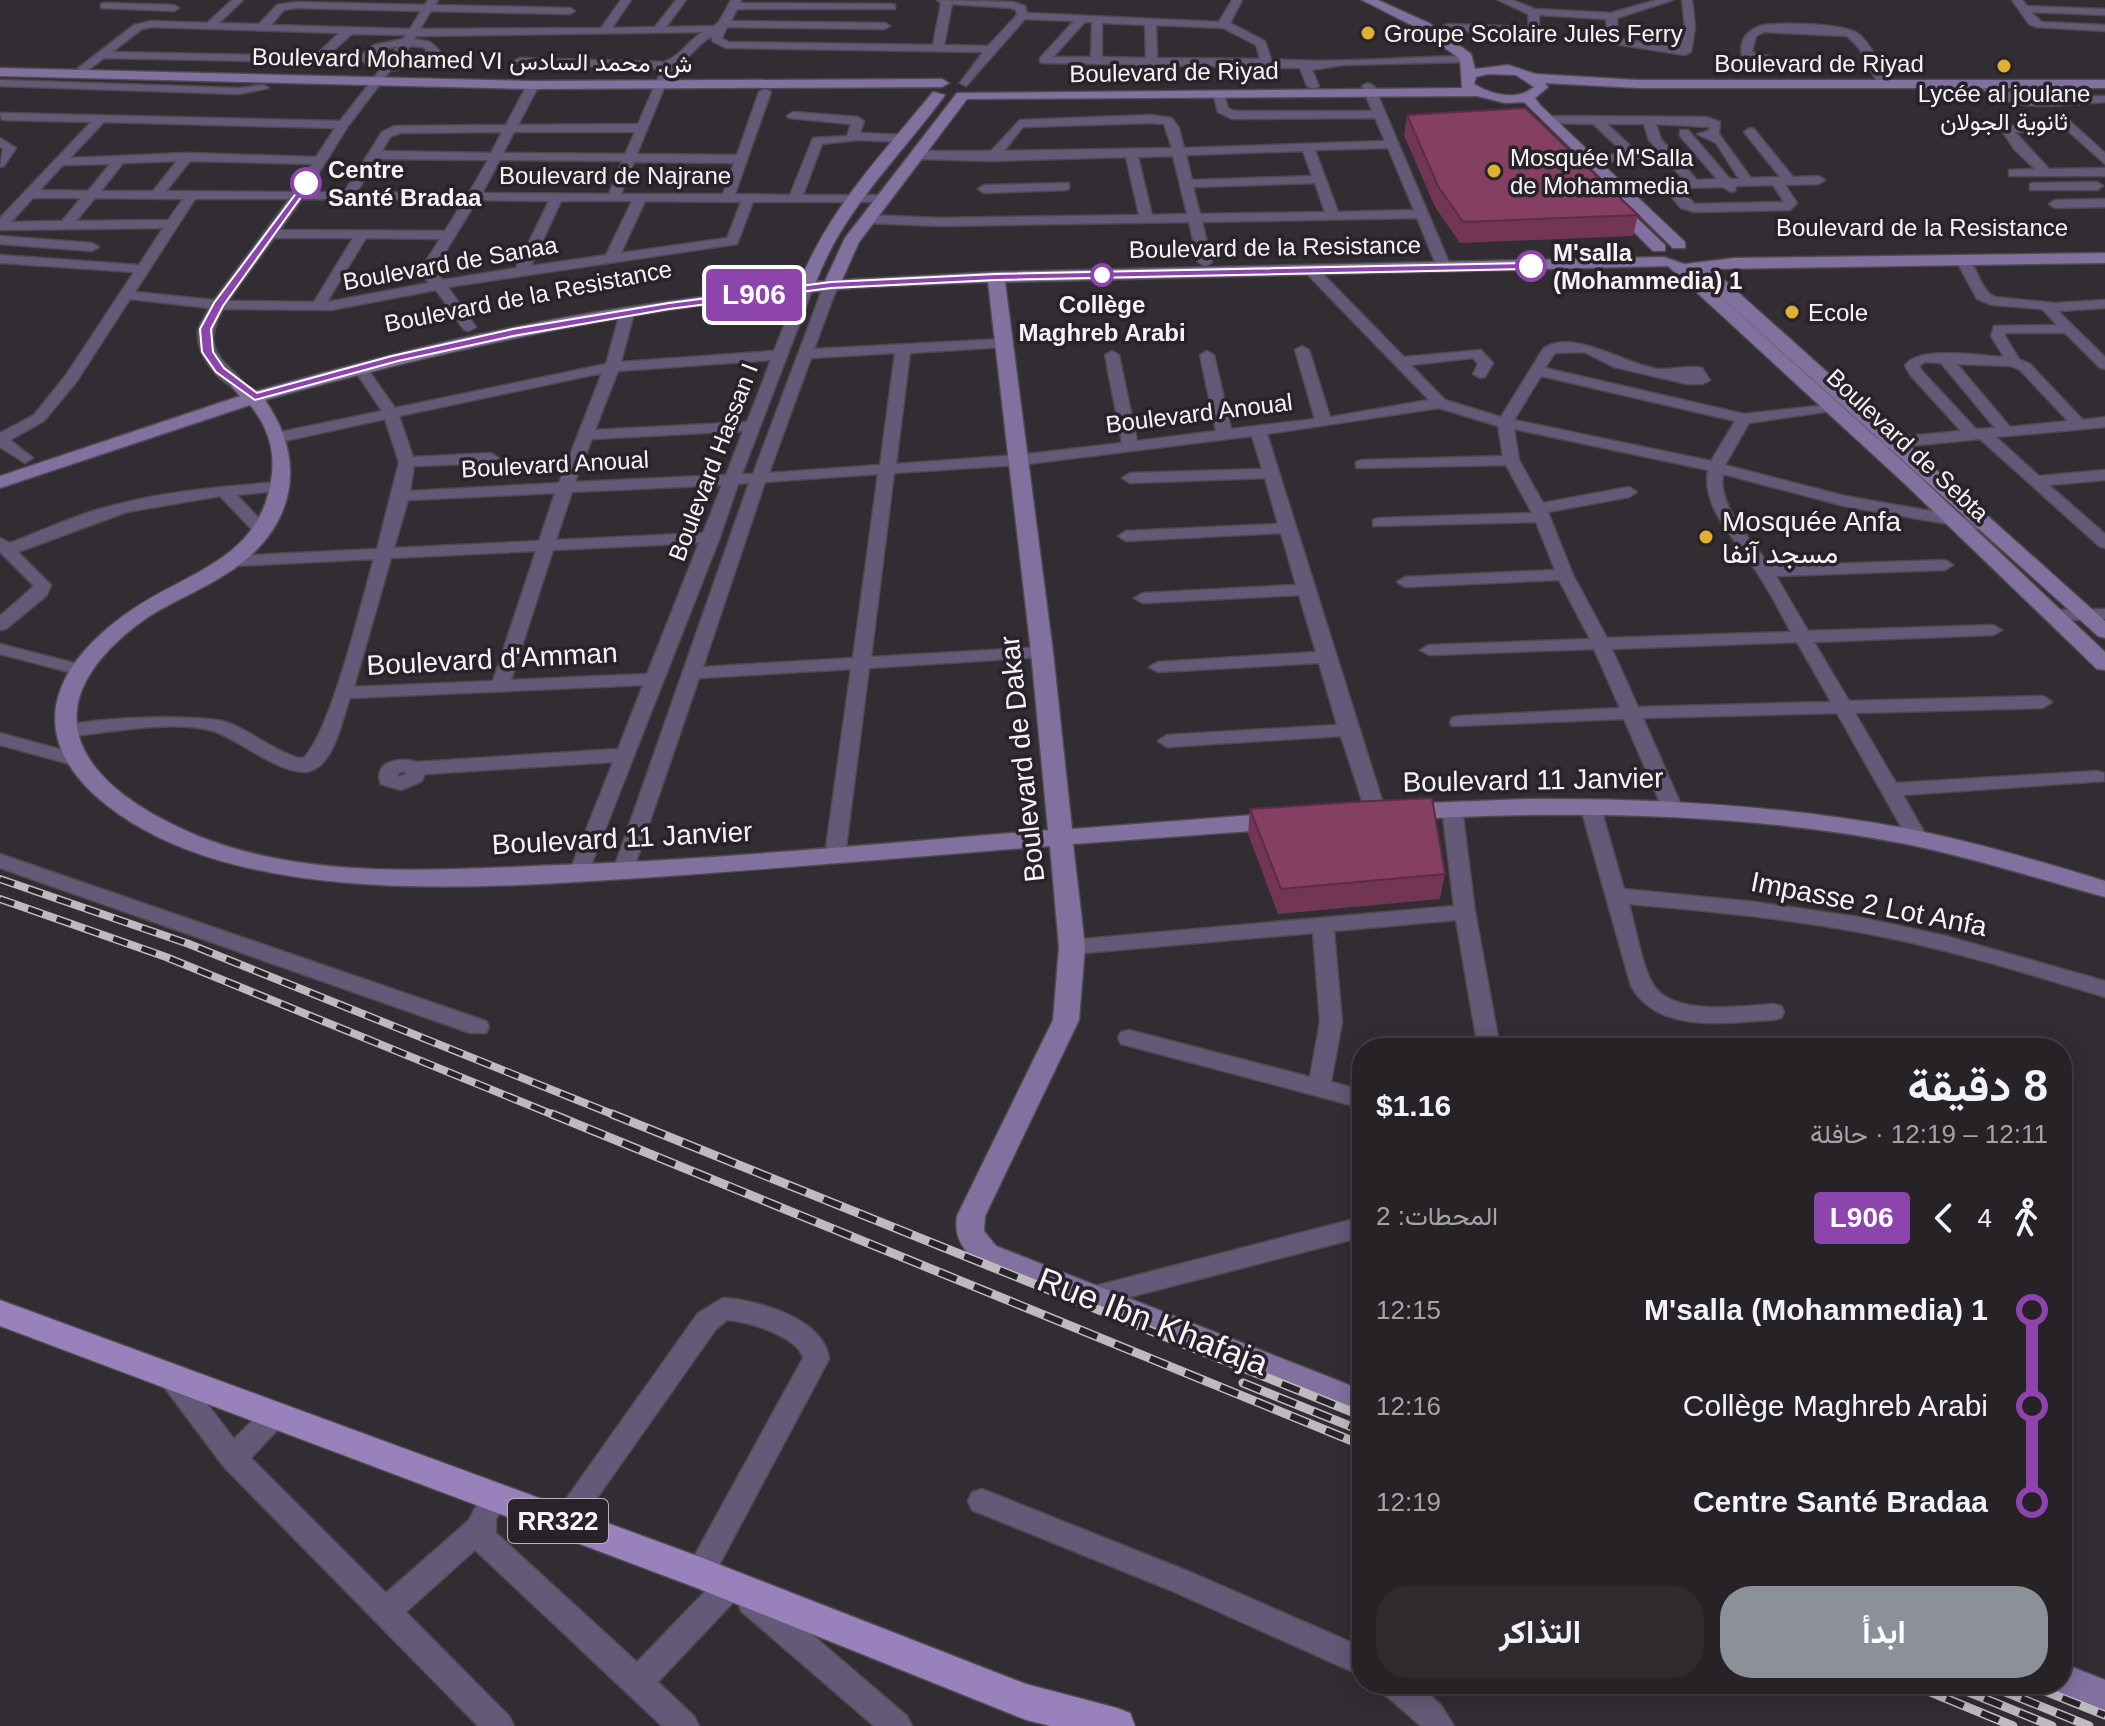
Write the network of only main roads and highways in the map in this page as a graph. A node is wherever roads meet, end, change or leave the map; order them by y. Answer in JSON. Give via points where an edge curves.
{"nodes":[{"id":1,"x":1368,"y":0,"type":"edge"},
{"id":2,"x":1390,"y":0,"type":"edge"},
{"id":3,"x":1477,"y":56,"type":"junction"},
{"id":4,"x":1516,"y":71,"type":"junction"},
{"id":5,"x":1469,"y":76,"type":"junction"},
{"id":6,"x":2,"y":80,"type":"edge"},
{"id":7,"x":373,"y":86,"type":"junction"},
{"id":8,"x":2105,"y":87,"type":"edge"},
{"id":9,"x":1985,"y":88,"type":"junction"},
{"id":10,"x":659,"y":89,"type":"junction"},
{"id":11,"x":1370,"y":89,"type":"junction"},
{"id":12,"x":1533,"y":89,"type":"junction"},
{"id":13,"x":939,"y":90,"type":"junction"},
{"id":14,"x":966,"y":90,"type":"junction"},
{"id":15,"x":1477,"y":92,"type":"junction"},
{"id":16,"x":1507,"y":98,"type":"junction"},
{"id":17,"x":2105,"y":249,"type":"edge"},
{"id":18,"x":1692,"y":255,"type":"junction"},
{"id":19,"x":1664,"y":256,"type":"junction"},
{"id":20,"x":2105,"y":258,"type":"edge"},
{"id":21,"x":1442,"y":262,"type":"junction"},
{"id":22,"x":996,"y":277,"type":"junction"},
{"id":23,"x":835,"y":279,"type":"junction"},
{"id":24,"x":808,"y":281,"type":"junction"},
{"id":25,"x":248,"y":391,"type":"junction"},
{"id":26,"x":0,"y":467,"type":"edge"},
{"id":27,"x":0,"y":482,"type":"edge"},
{"id":28,"x":2105,"y":632,"type":"edge"},
{"id":29,"x":2105,"y":664,"type":"edge"},
{"id":30,"x":1345,"y":816,"type":"edge"},
{"id":31,"x":1297,"y":819,"type":"edge"},
{"id":32,"x":1061,"y":838,"type":"junction"},
{"id":33,"x":2105,"y":889,"type":"edge"},
{"id":34,"x":971,"y":1216,"type":"joint"},
{"id":35,"x":0,"y":1313,"type":"edge"},
{"id":36,"x":1352,"y":1400,"type":"edge"},
{"id":37,"x":2072,"y":1684,"type":"edge"},
{"id":38,"x":2105,"y":1697,"type":"edge"},
{"id":39,"x":1117,"y":1726,"type":"edge"}],
"edges":[{"from":1,"to":3,"type":"main road"},
{"from":2,"to":3,"type":"main road","via":[[1447,27]]},
{"from":3,"to":4,"type":"main road"},
{"from":3,"to":5,"type":"main road"},
{"from":4,"to":5,"type":"main road","name":"Boulevard de Riyad","via":[[1496,69]]},
{"from":4,"to":12,"type":"main road"},
{"from":5,"to":11,"type":"main road","name":"Boulevard de Riyad"},
{"from":5,"to":15,"type":"main road","via":[[1467,85]]},
{"from":6,"to":7,"type":"main road","name":"Boulevard Mohamed VI ش. محمد السادس"},
{"from":6,"to":7,"type":"main road","name":"Boulevard Mohamed VI ش. محمد السادس","via":[[134,87]]},
{"from":7,"to":10,"type":"main road","name":"Boulevard Mohamed VI ش. محمد السادس"},
{"from":8,"to":9,"type":"main road","name":"Boulevard de Riyad"},
{"from":9,"to":12,"type":"main road","name":"Boulevard de Riyad"},
{"from":9,"to":12,"type":"main road","name":"Boulevard de Riyad","via":[[1638,84]]},
{"from":10,"to":13,"type":"main road","name":"Boulevard Mohamed VI ش. محمد السادس"},
{"from":10,"to":13,"type":"main road","name":"Boulevard Mohamed VI ش. محمد السادس"},
{"from":11,"to":14,"type":"main road","name":"Boulevard de Riyad"},
{"from":11,"to":14,"type":"main road","name":"Boulevard de Riyad","via":[[1106,94]]},
{"from":11,"to":15,"type":"main road","name":"Boulevard de Riyad"},
{"from":12,"to":16,"type":"main road","name":"Boulevard de Riyad"},
{"from":12,"to":18,"type":"main road","name":"Boulevard de Sebta","via":[[1549,120]]},
{"from":13,"to":14,"type":"main road"},
{"from":13,"to":24,"type":"main road","name":"Boulevard Hassan I","via":[[854,198],[822,246]]},
{"from":14,"to":23,"type":"main road","name":"Boulevard Hassan I","via":[[851,241]]},
{"from":15,"to":16,"type":"main road","name":"Boulevard de Riyad"},
{"from":16,"to":19,"type":"main road","name":"Boulevard de Sebta"},
{"from":17,"to":18,"type":"main road","name":"Boulevard de la Resistance"},
{"from":18,"to":19,"type":"main road"},
{"from":18,"to":19,"type":"main road"},
{"from":18,"to":20,"type":"main road","name":"Boulevard de la Resistance"},
{"from":18,"to":28,"type":"main road","name":"Boulevard de Sebta"},
{"from":19,"to":21,"type":"main road","name":"Boulevard de la Resistance"},
{"from":19,"to":29,"type":"main road","name":"Boulevard de Sebta"},
{"from":21,"to":22,"type":"main road","name":"Boulevard de la Resistance","via":[[1313,272]]},
{"from":21,"to":23,"type":"main road","name":"Boulevard de la Resistance","via":[[1205,262]]},
{"from":22,"to":23,"type":"main road","name":"Boulevard de la Resistance"},
{"from":22,"to":32,"type":"main road","name":"Boulevard de Dakar"},
{"from":23,"to":24,"type":"main road","name":"Boulevard de la Resistance"},
{"from":24,"to":25,"type":"main road","name":"Boulevard de la Resistance","via":[[513,332]]},
{"from":24,"to":25,"type":"main road","name":"Boulevard de la Resistance","via":[[645,295],[469,327]]},
{"from":25,"to":26,"type":"main road","name":"Boulevard de la Resistance"},
{"from":25,"to":27,"type":"main road","name":"Boulevard de la Resistance"},
{"from":25,"to":32,"type":"main road","name":"Boulevard 11 Janvier","via":[[269,412],[280,437],[283,465],[273,510],[262,531],[232,561],[135,616],[105,641],[80,670],[69,702],[65,731],[77,760],[97,786],[148,822],[201,847],[285,866],[380,877],[623,871]]},
{"from":30,"to":33,"type":"main road","name":"Boulevard 11 Janvier","via":[[1452,808],[1672,807],[1918,839]]},
{"from":31,"to":32,"type":"main road","name":"Boulevard 11 Janvier"},
{"from":32,"to":34,"type":"main road","name":"Boulevard de Dakar","via":[[1072,947],[1066,1020]]},
{"from":34,"to":36,"type":"main road","name":"Rue Ibn Khafaja","via":[[969,1234],[983,1253]]},
{"from":35,"to":39,"type":"main road","number":"RR322","via":[[725,1583],[1026,1702]]},
{"from":37,"to":38,"type":"main road"}]}
